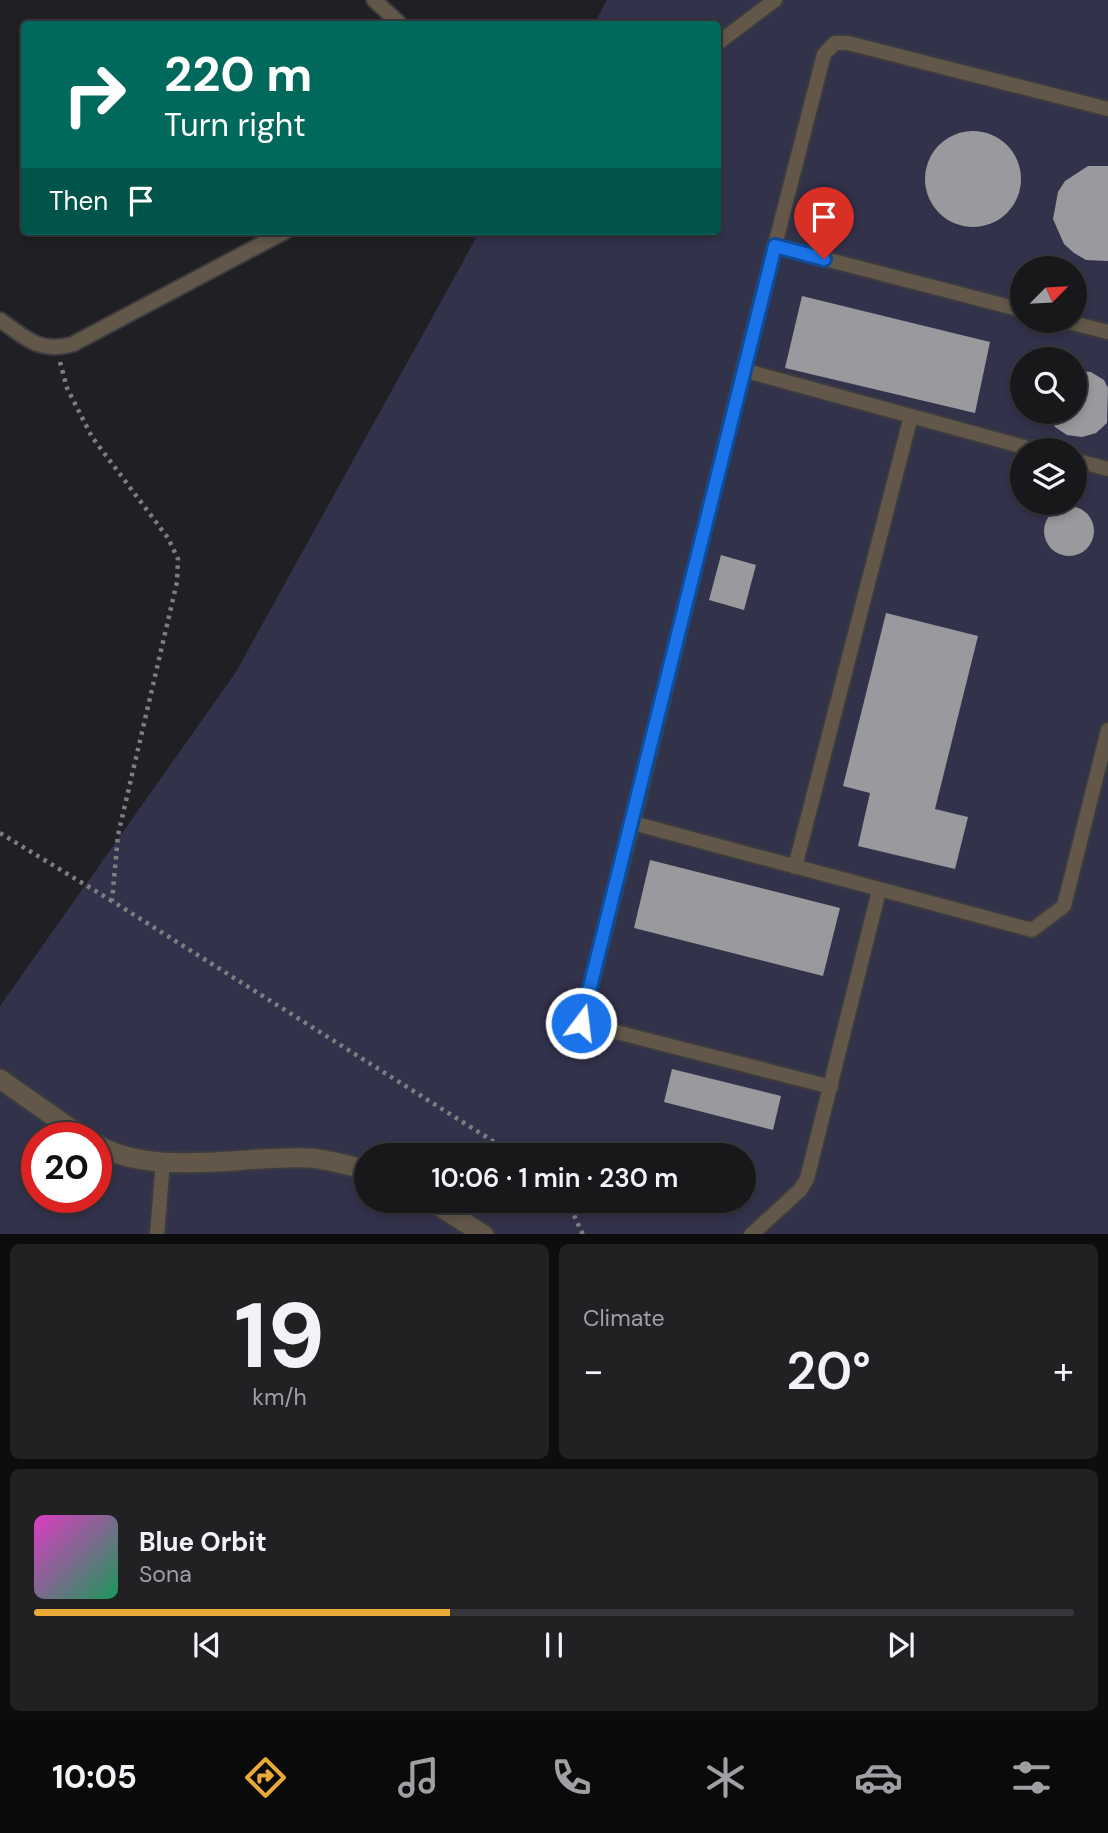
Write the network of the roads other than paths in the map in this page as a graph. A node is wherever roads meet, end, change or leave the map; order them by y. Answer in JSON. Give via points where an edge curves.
{"nodes":[{"id":1,"x":374,"y":0,"type":"edge"},
{"id":2,"x":775,"y":0,"type":"edge"},
{"id":3,"x":397,"y":21,"type":"edge"},
{"id":4,"x":721,"y":41,"type":"edge"},
{"id":5,"x":1108,"y":109,"type":"edge"},
{"id":6,"x":278,"y":235,"type":"edge"},
{"id":7,"x":775,"y":246,"type":"junction"},
{"id":8,"x":1010,"y":307,"type":"edge"},
{"id":9,"x":0,"y":320,"type":"edge"},
{"id":10,"x":1087,"y":327,"type":"edge"},
{"id":11,"x":1108,"y":332,"type":"edge"},
{"id":12,"x":743,"y":370,"type":"junction"},
{"id":13,"x":911,"y":416,"type":"junction"},
{"id":14,"x":1010,"y":443,"type":"edge"},
{"id":15,"x":1087,"y":464,"type":"edge"},
{"id":16,"x":1108,"y":470,"type":"edge"},
{"id":17,"x":1108,"y":730,"type":"edge"},
{"id":18,"x":633,"y":823,"type":"junction"},
{"id":19,"x":795,"y":867,"type":"junction"},
{"id":20,"x":879,"y":891,"type":"junction"},
{"id":21,"x":0,"y":1079,"type":"edge"},
{"id":22,"x":831,"y":1087,"type":"junction"},
{"id":23,"x":61,"y":1122,"type":"edge"},
{"id":24,"x":112,"y":1150,"type":"edge"},
{"id":25,"x":163,"y":1162,"type":"junction"},
{"id":26,"x":354,"y":1167,"type":"edge"},
{"id":27,"x":451,"y":1213,"type":"edge"},
{"id":28,"x":158,"y":1234,"type":"edge"},
{"id":29,"x":484,"y":1234,"type":"edge"},
{"id":30,"x":751,"y":1234,"type":"edge"}],
"edges":[{"from":1,"to":3,"type":"lane"},
{"from":2,"to":4,"type":"lane"},
{"from":5,"to":7,"type":"lane","via":[[835,43],[824,54]]},
{"from":6,"to":9,"type":"lane","via":[[73,344],[56,349],[39,346]]},
{"from":7,"to":8,"type":"lane"},
{"from":7,"to":12,"type":"lane"},
{"from":10,"to":11,"type":"lane"},
{"from":12,"to":13,"type":"lane"},
{"from":12,"to":18,"type":"lane"},
{"from":13,"to":14,"type":"lane"},
{"from":13,"to":19,"type":"lane"},
{"from":15,"to":16,"type":"lane"},
{"from":17,"to":20,"type":"lane","via":[[1063,906],[1032,930]]},
{"from":18,"to":19,"type":"lane"},
{"from":18,"to":22,"type":"lane","via":[[581,1023]]},
{"from":19,"to":20,"type":"lane"},
{"from":20,"to":22,"type":"lane"},
{"from":21,"to":23,"type":"street"},
{"from":22,"to":30,"type":"lane","via":[[807,1179]]},
{"from":24,"to":25,"type":"street"},
{"from":25,"to":26,"type":"street","via":[[311,1158]]},
{"from":25,"to":28,"type":"lane"},
{"from":27,"to":29,"type":"street"}]}
